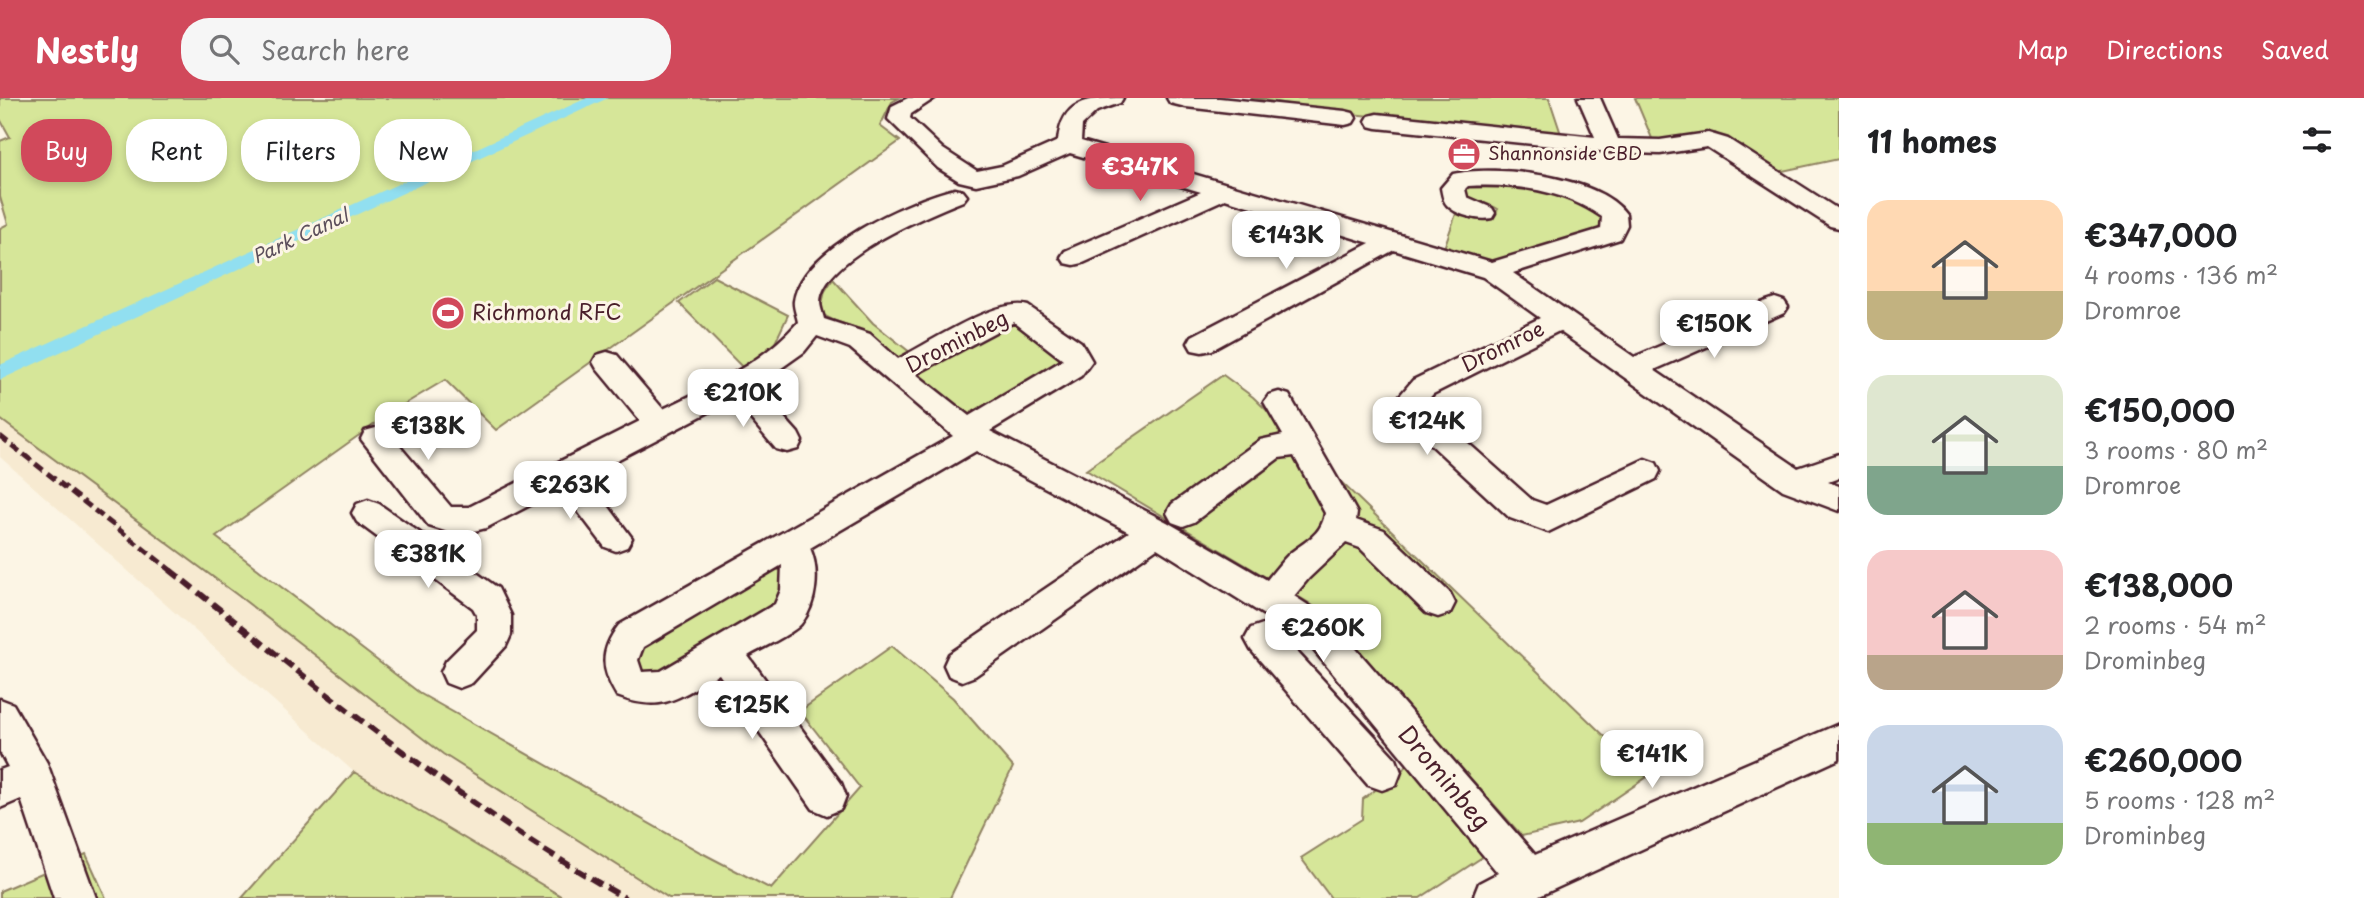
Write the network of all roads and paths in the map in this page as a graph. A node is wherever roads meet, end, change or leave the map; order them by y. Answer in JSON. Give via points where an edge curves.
{"nodes":[{"id":1,"x":924,"y":98,"type":"edge"},
{"id":2,"x":1112,"y":98,"type":"edge"},
{"id":3,"x":1178,"y":98,"type":"edge"},
{"id":4,"x":1589,"y":98,"type":"edge"},
{"id":5,"x":1313,"y":114,"type":"junction"},
{"id":6,"x":1345,"y":118,"type":"dead end"},
{"id":7,"x":1377,"y":121,"type":"dead end"},
{"id":8,"x":1314,"y":138,"type":"dead end"},
{"id":9,"x":1069,"y":145,"type":"junction"},
{"id":10,"x":1610,"y":145,"type":"junction"},
{"id":11,"x":1224,"y":191,"type":"junction"},
{"id":12,"x":955,"y":196,"type":"dead end"},
{"id":13,"x":1483,"y":213,"type":"dead end"},
{"id":14,"x":1839,"y":221,"type":"edge"},
{"id":15,"x":1392,"y":241,"type":"junction"},
{"id":16,"x":1074,"y":257,"type":"dead end"},
{"id":17,"x":1492,"y":271,"type":"junction"},
{"id":18,"x":1774,"y":307,"type":"dead end"},
{"id":19,"x":1560,"y":319,"type":"junction"},
{"id":20,"x":812,"y":324,"type":"junction"},
{"id":21,"x":1202,"y":343,"type":"dead end"},
{"id":22,"x":607,"y":362,"type":"dead end"},
{"id":23,"x":1634,"y":368,"type":"junction"},
{"id":24,"x":895,"y":373,"type":"junction"},
{"id":25,"x":738,"y":384,"type":"junction"},
{"id":26,"x":1279,"y":402,"type":"dead end"},
{"id":27,"x":659,"y":424,"type":"junction"},
{"id":28,"x":970,"y":435,"type":"junction"},
{"id":29,"x":376,"y":439,"type":"dead end"},
{"id":30,"x":787,"y":441,"type":"dead end"},
{"id":31,"x":1302,"y":444,"type":"junction"},
{"id":32,"x":1839,"y":466,"type":"edge"},
{"id":33,"x":1645,"y":471,"type":"dead end"},
{"id":34,"x":566,"y":472,"type":"junction"},
{"id":35,"x":1794,"y":482,"type":"junction"},
{"id":36,"x":1839,"y":499,"type":"edge"},
{"id":37,"x":368,"y":513,"type":"dead end"},
{"id":38,"x":440,"y":517,"type":"junction"},
{"id":39,"x":1170,"y":522,"type":"junction"},
{"id":40,"x":1340,"y":528,"type":"junction"},
{"id":41,"x":616,"y":538,"type":"dead end"},
{"id":42,"x":409,"y":542,"type":"junction"},
{"id":43,"x":791,"y":543,"type":"junction"},
{"id":44,"x":1271,"y":599,"type":"junction"},
{"id":45,"x":1438,"y":603,"type":"dead end"},
{"id":46,"x":1263,"y":639,"type":"dead end"},
{"id":47,"x":724,"y":652,"type":"junction"},
{"id":48,"x":962,"y":665,"type":"dead end"},
{"id":49,"x":459,"y":672,"type":"dead end"},
{"id":50,"x":1358,"y":677,"type":"junction"},
{"id":51,"x":1318,"y":701,"type":"junction"},
{"id":52,"x":0,"y":716,"type":"edge"},
{"id":53,"x":1839,"y":741,"type":"edge"},
{"id":54,"x":1382,"y":772,"type":"dead end"},
{"id":55,"x":17,"y":783,"type":"edge"},
{"id":56,"x":827,"y":796,"type":"dead end"},
{"id":57,"x":1529,"y":879,"type":"junction"},
{"id":58,"x":75,"y":898,"type":"edge"},
{"id":59,"x":1494,"y":898,"type":"edge"}],
"edges":[{"from":1,"to":9,"type":"street","via":[[900,111],[899,119],[961,172],[977,178]]},
{"from":2,"to":9,"type":"street","via":[[1089,106],[1071,123]]},
{"from":3,"to":5,"type":"street"},
{"from":4,"to":10,"type":"street"},
{"from":5,"to":6,"type":"street"},
{"from":5,"to":8,"type":"street"},
{"from":7,"to":10,"type":"street"},
{"from":9,"to":11,"type":"street","name":"Dromroe"},
{"from":10,"to":14,"type":"street","via":[[1660,147],[1695,140],[1720,144]]},
{"from":11,"to":15,"type":"street","name":"Dromroe"},
{"from":11,"to":16,"type":"street"},
{"from":12,"to":20,"type":"street","via":[[895,220],[834,260],[814,283],[806,305]]},
{"from":13,"to":17,"type":"street","via":[[1456,201],[1452,188],[1461,179],[1560,186],[1597,201],[1614,214],[1611,233]]},
{"from":15,"to":17,"type":"street","name":"Dromroe"},
{"from":15,"to":21,"type":"street"},
{"from":17,"to":19,"type":"street","name":"Dromroe"},
{"from":18,"to":23,"type":"street"},
{"from":19,"to":23,"type":"street","name":"Dromroe"},
{"from":19,"to":33,"type":"street","name":"Dromroe","via":[[1423,387],[1411,400],[1421,418],[1521,509],[1548,519]]},
{"from":20,"to":24,"type":"street","name":"Drominbeg","via":[[860,341]]},
{"from":20,"to":25,"type":"street","via":[[794,345]]},
{"from":22,"to":27,"type":"street"},
{"from":23,"to":35,"type":"street","name":"Dromroe"},
{"from":24,"to":28,"type":"street","name":"Drominbeg"},
{"from":24,"to":28,"type":"street","name":"Drominbeg","via":[[1005,314],[1019,312],[1071,349],[1078,361],[1071,369]]},
{"from":25,"to":27,"type":"street"},
{"from":25,"to":30,"type":"street"},
{"from":26,"to":31,"type":"street"},
{"from":27,"to":34,"type":"street"},
{"from":28,"to":39,"type":"street","name":"Drominbeg"},
{"from":28,"to":43,"type":"street","name":"Drominbeg"},
{"from":29,"to":38,"type":"street"},
{"from":31,"to":39,"type":"street","via":[[1271,448]]},
{"from":31,"to":40,"type":"street","via":[[1341,513]]},
{"from":32,"to":35,"type":"street"},
{"from":34,"to":38,"type":"street","via":[[475,519],[458,522]]},
{"from":34,"to":41,"type":"street"},
{"from":35,"to":36,"type":"street","name":"Dromroe"},
{"from":37,"to":42,"type":"street"},
{"from":38,"to":42,"type":"street"},
{"from":39,"to":44,"type":"street","name":"Drominbeg"},
{"from":39,"to":48,"type":"street"},
{"from":40,"to":44,"type":"street","via":[[1298,566]]},
{"from":40,"to":45,"type":"street","via":[[1372,539]]},
{"from":42,"to":49,"type":"street","via":[[486,598],[494,615],[494,635]]},
{"from":43,"to":47,"type":"street","name":"Drominbeg","via":[[799,571],[798,590],[788,614]]},
{"from":43,"to":47,"type":"street","name":"Drominbeg","via":[[631,636],[618,659],[630,685],[644,689],[667,686]]},
{"from":44,"to":50,"type":"street","name":"Drominbeg","via":[[1319,631]]},
{"from":46,"to":51,"type":"street","name":"Drominbeg"},
{"from":47,"to":56,"type":"street"},
{"from":50,"to":51,"type":"street"},
{"from":50,"to":57,"type":"street","name":"Drominbeg"},
{"from":51,"to":54,"type":"street","name":"Drominbeg"},
{"from":52,"to":55,"type":"street"},
{"from":53,"to":57,"type":"street"},
{"from":55,"to":58,"type":"street"},
{"from":57,"to":59,"type":"street"}]}
